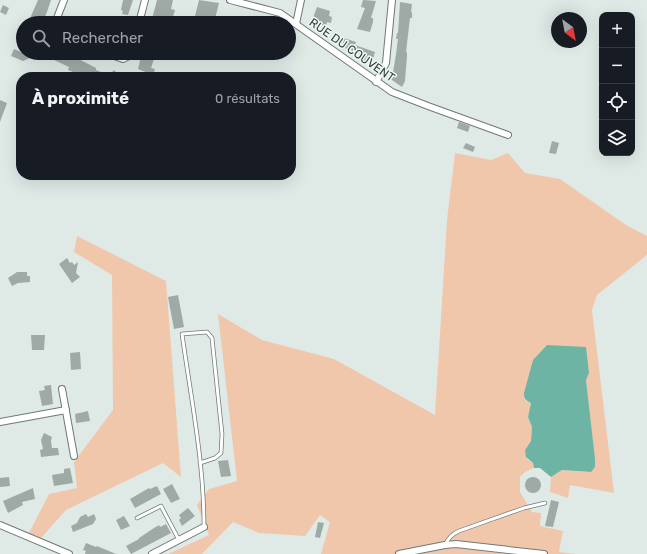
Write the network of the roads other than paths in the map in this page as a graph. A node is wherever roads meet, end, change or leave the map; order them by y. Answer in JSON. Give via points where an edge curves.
{"nodes":[{"id":1,"x":64,"y":0,"type":"edge"},
{"id":2,"x":145,"y":0,"type":"edge"},
{"id":3,"x":230,"y":0,"type":"edge"},
{"id":4,"x":301,"y":0,"type":"edge"},
{"id":5,"x":392,"y":0,"type":"edge"},
{"id":6,"x":253,"y":3,"type":"edge"},
{"id":7,"x":58,"y":16,"type":"edge"},
{"id":8,"x":141,"y":16,"type":"edge"},
{"id":9,"x":284,"y":16,"type":"edge"},
{"id":10,"x":296,"y":24,"type":"joint"},
{"id":11,"x":376,"y":82,"type":"junction"},
{"id":12,"x":508,"y":135,"type":"dead end"},
{"id":13,"x":62,"y":389,"type":"dead end"},
{"id":14,"x":66,"y":410,"type":"junction"},
{"id":15,"x":0,"y":422,"type":"edge"},
{"id":16,"x":74,"y":456,"type":"dead end"},
{"id":17,"x":200,"y":464,"type":"junction"},
{"id":18,"x":545,"y":503,"type":"dead end"},
{"id":19,"x":137,"y":518,"type":"dead end"},
{"id":20,"x":0,"y":525,"type":"edge"},
{"id":21,"x":204,"y":527,"type":"joint"},
{"id":22,"x":179,"y":540,"type":"junction"},
{"id":23,"x":445,"y":545,"type":"junction"},
{"id":24,"x":69,"y":554,"type":"edge"},
{"id":25,"x":152,"y":554,"type":"edge"},
{"id":26,"x":398,"y":554,"type":"edge"},
{"id":27,"x":544,"y":554,"type":"edge"}],
"edges":[{"from":1,"to":7,"type":"street"},
{"from":2,"to":8,"type":"street"},
{"from":3,"to":6,"type":"street","name":"RUE DU COUVENT"},
{"from":4,"to":10,"type":"street"},
{"from":5,"to":11,"type":"street","via":[[387,57]]},
{"from":6,"to":9,"type":"street","name":"RUE DU COUVENT"},
{"from":10,"to":11,"type":"street","name":"RUE DU COUVENT"},
{"from":11,"to":12,"type":"street","name":"RUE DU COUVENT","via":[[400,95]]},
{"from":13,"to":14,"type":"street"},
{"from":14,"to":15,"type":"street"},
{"from":14,"to":16,"type":"street"},
{"from":17,"to":17,"type":"lane","via":[[182,334],[207,332],[212,338],[222,434],[220,452],[214,458]]},
{"from":17,"to":21,"type":"lane","via":[[204,493]]},
{"from":18,"to":23,"type":"lane","via":[[459,531],[447,540]]},
{"from":19,"to":22,"type":"lane","via":[[161,506]]},
{"from":20,"to":24,"type":"street"},
{"from":21,"to":22,"type":"street"},
{"from":22,"to":25,"type":"street"},
{"from":23,"to":26,"type":"street"},
{"from":23,"to":27,"type":"street"}]}
